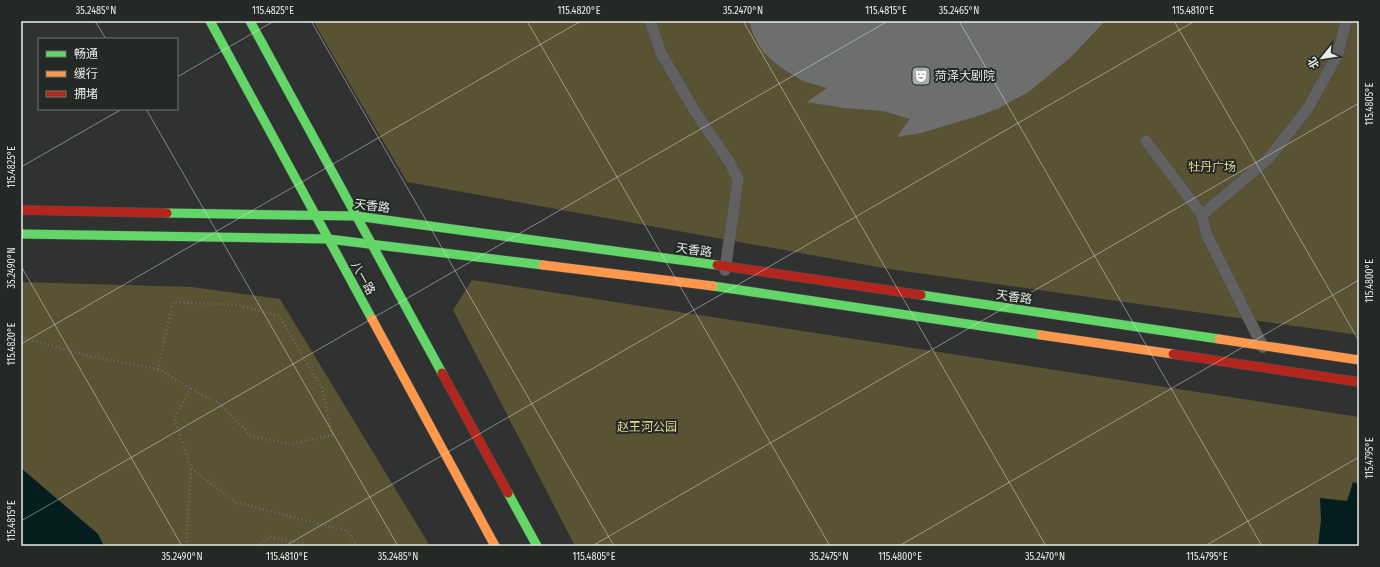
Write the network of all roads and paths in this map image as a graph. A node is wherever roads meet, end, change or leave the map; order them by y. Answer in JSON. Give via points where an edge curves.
{"nodes":[{"id":1,"x":210,"y":21,"type":"edge"},
{"id":2,"x":250,"y":21,"type":"edge"},
{"id":3,"x":650,"y":21,"type":"edge"},
{"id":4,"x":1346,"y":21,"type":"edge"},
{"id":5,"x":1146,"y":141,"type":"dead end"},
{"id":6,"x":21,"y":210,"type":"edge"},
{"id":7,"x":314,"y":215,"type":"junction"},
{"id":8,"x":1202,"y":215,"type":"junction"},
{"id":9,"x":356,"y":216,"type":"junction"},
{"id":10,"x":21,"y":234,"type":"edge"},
{"id":11,"x":328,"y":239,"type":"junction"},
{"id":12,"x":725,"y":266,"type":"junction"},
{"id":13,"x":722,"y":287,"type":"junction"},
{"id":14,"x":21,"y":337,"type":"edge"},
{"id":15,"x":1262,"y":346,"type":"junction"},
{"id":16,"x":1359,"y":360,"type":"edge"},
{"id":17,"x":158,"y":369,"type":"junction"},
{"id":18,"x":1274,"y":370,"type":"junction"},
{"id":19,"x":1359,"y":382,"type":"edge"},
{"id":20,"x":191,"y":389,"type":"junction"},
{"id":21,"x":191,"y":468,"type":"junction"},
{"id":22,"x":186,"y":546,"type":"edge"},
{"id":23,"x":257,"y":546,"type":"edge"},
{"id":24,"x":303,"y":546,"type":"edge"},
{"id":25,"x":357,"y":546,"type":"edge"},
{"id":26,"x":495,"y":546,"type":"edge"},
{"id":27,"x":537,"y":546,"type":"edge"}],
"edges":[{"from":1,"to":7,"type":"main road","name":"八一路"},
{"from":2,"to":9,"type":"main road"},
{"from":3,"to":12,"type":"lane","via":[[661,53],[738,180]]},
{"from":4,"to":8,"type":"lane","via":[[1338,54],[1308,108],[1268,159]]},
{"from":5,"to":8,"type":"lane"},
{"from":6,"to":7,"type":"main road","name":"天香路"},
{"from":7,"to":9,"type":"main road","name":"天香路"},
{"from":7,"to":11,"type":"main road","name":"八一路"},
{"from":8,"to":15,"type":"lane","via":[[1206,233]]},
{"from":9,"to":12,"type":"main road","name":"天香路"},
{"from":9,"to":27,"type":"main road"},
{"from":10,"to":11,"type":"main road"},
{"from":11,"to":13,"type":"main road"},
{"from":11,"to":26,"type":"main road","name":"八一路"},
{"from":12,"to":13,"type":"lane"},
{"from":12,"to":15,"type":"main road","name":"天香路"},
{"from":13,"to":18,"type":"main road"},
{"from":14,"to":17,"type":"path","via":[[89,356]]},
{"from":15,"to":16,"type":"main road","name":"天香路"},
{"from":15,"to":18,"type":"lane"},
{"from":17,"to":20,"type":"path"},
{"from":17,"to":20,"type":"path","via":[[173,302],[239,305],[279,316],[322,388],[332,435],[290,444],[251,436],[219,404]]},
{"from":18,"to":19,"type":"main road"},
{"from":20,"to":21,"type":"path","via":[[174,418]]},
{"from":21,"to":22,"type":"path"},
{"from":21,"to":25,"type":"path","via":[[235,502],[347,530]]},
{"from":23,"to":24,"type":"path","via":[[270,537],[302,543]]}]}
